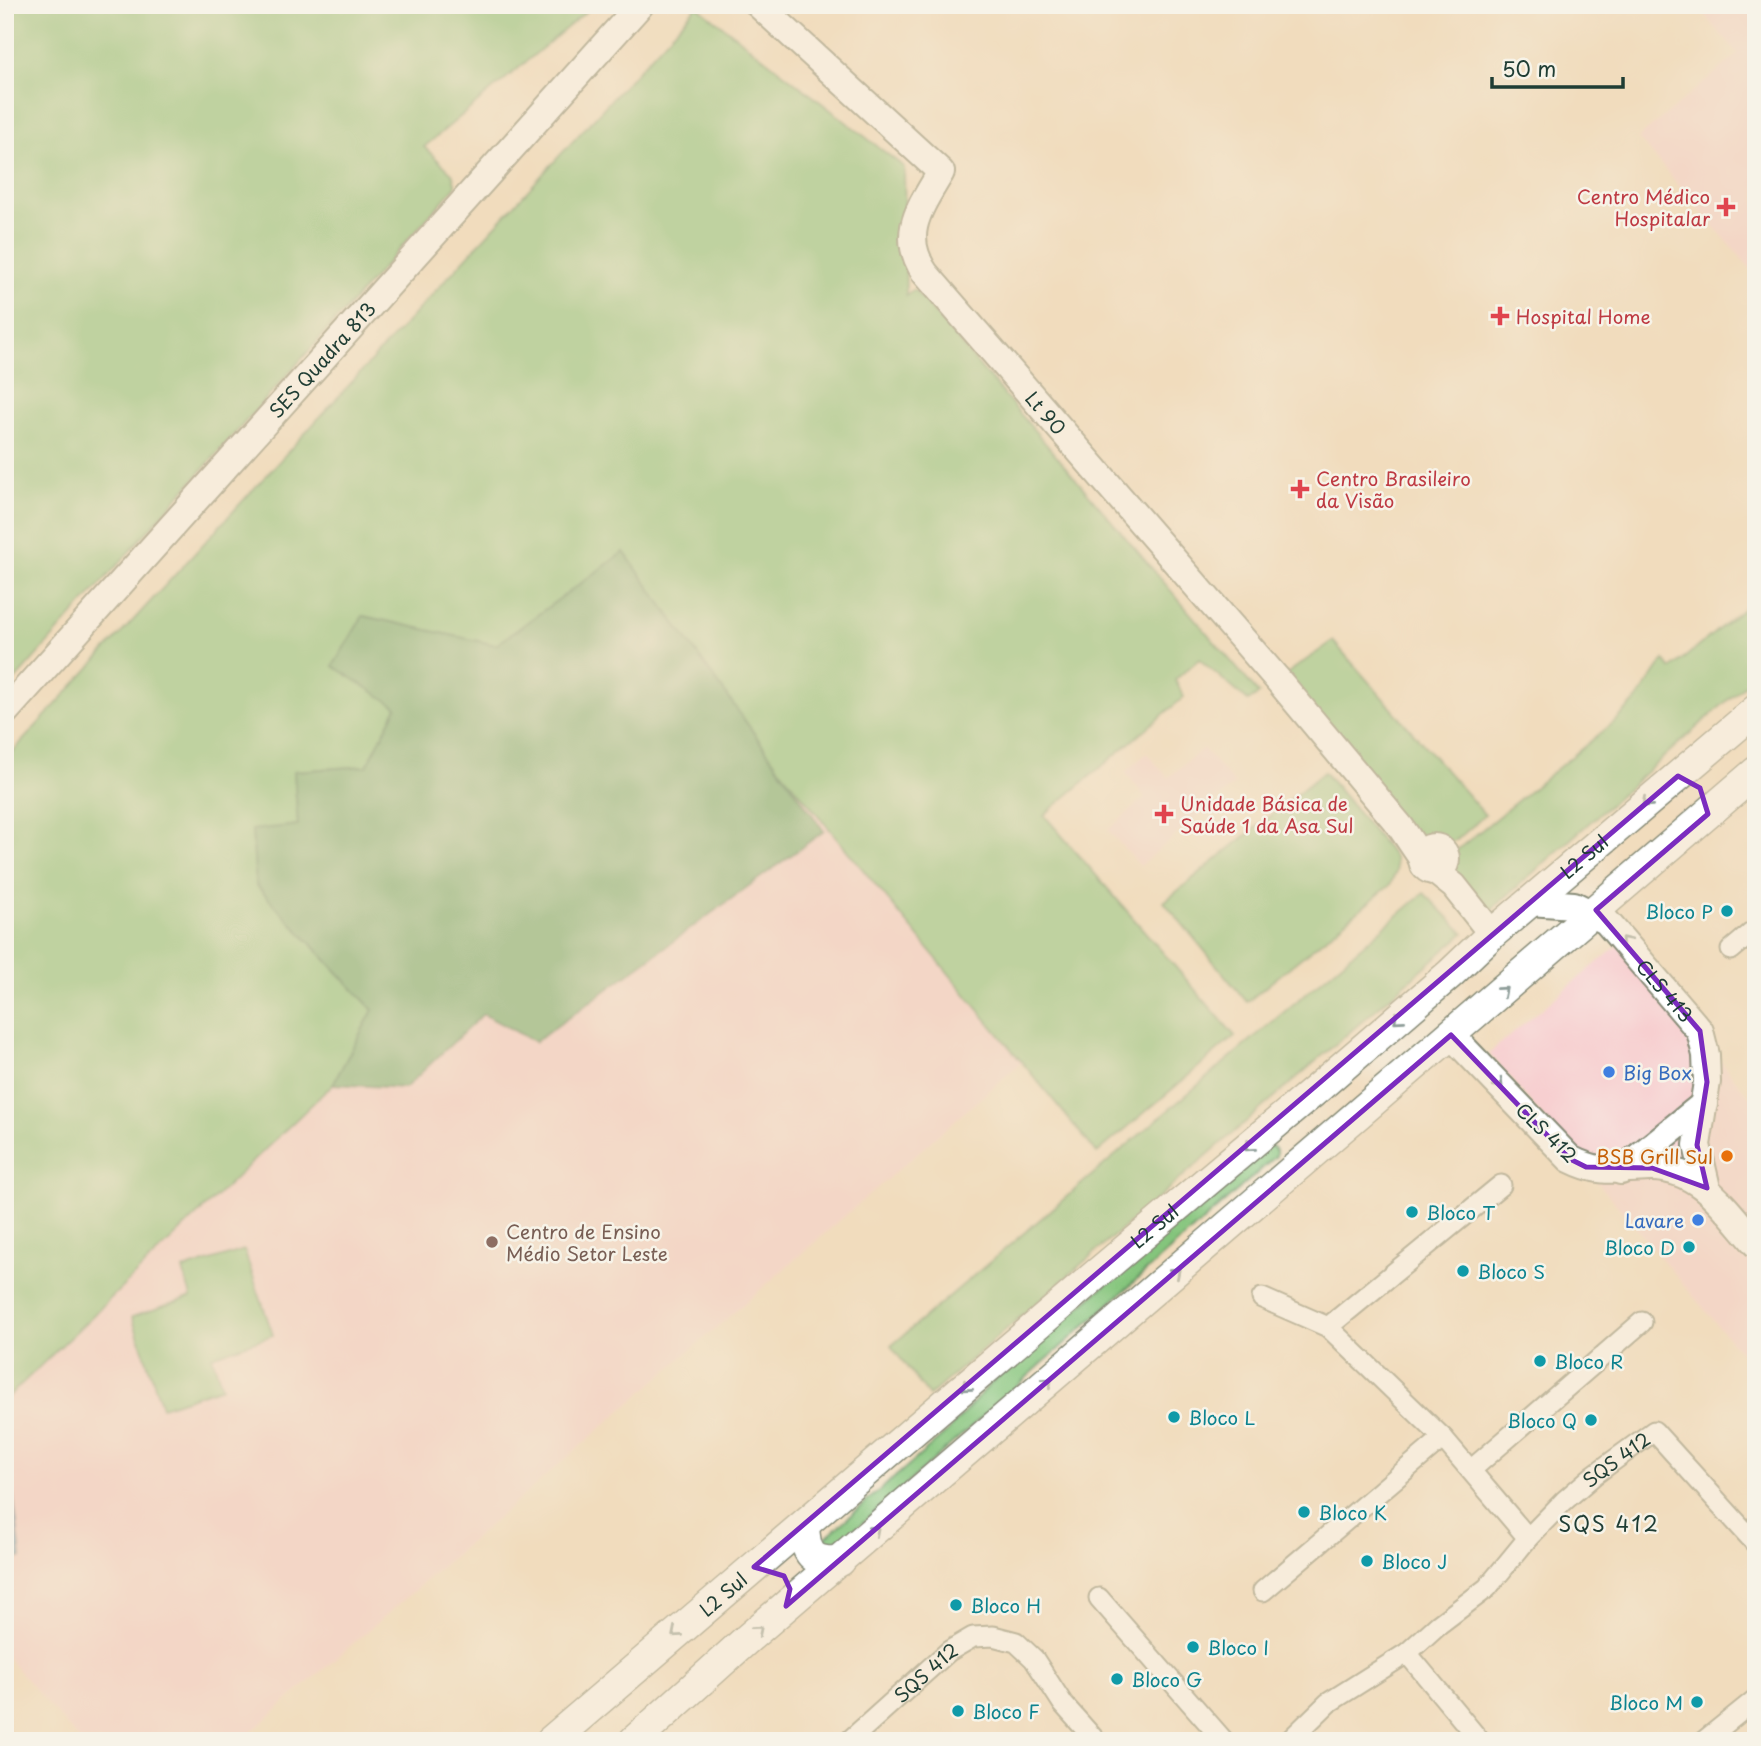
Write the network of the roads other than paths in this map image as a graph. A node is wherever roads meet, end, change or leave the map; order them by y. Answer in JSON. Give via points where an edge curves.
{"nodes":[{"id":1,"x":640,"y":5,"type":"edge"},
{"id":2,"x":759,"y":5,"type":"edge"},
{"id":3,"x":1756,"y":710,"type":"edge"},
{"id":4,"x":5,"y":712,"type":"edge"},
{"id":5,"x":1717,"y":744,"type":"junction"},
{"id":6,"x":1752,"y":775,"type":"edge"},
{"id":7,"x":1678,"y":776,"type":"junction"},
{"id":8,"x":1707,"y":814,"type":"junction"},
{"id":9,"x":1529,"y":902,"type":"junction"},
{"id":10,"x":1593,"y":913,"type":"junction"},
{"id":11,"x":1756,"y":929,"type":"edge"},
{"id":12,"x":1492,"y":934,"type":"junction"},
{"id":13,"x":1731,"y":950,"type":"dead end"},
{"id":14,"x":1451,"y":1035,"type":"junction"},
{"id":15,"x":1320,"y":1087,"type":"junction"},
{"id":16,"x":1704,"y":1104,"type":"junction"},
{"id":17,"x":1349,"y":1123,"type":"junction"},
{"id":18,"x":1276,"y":1124,"type":"junction"},
{"id":19,"x":1309,"y":1156,"type":"junction"},
{"id":20,"x":1621,"y":1171,"type":"junction"},
{"id":21,"x":1502,"y":1185,"type":"dead end"},
{"id":22,"x":1707,"y":1188,"type":"junction"},
{"id":23,"x":1756,"y":1244,"type":"edge"},
{"id":24,"x":1262,"y":1298,"type":"dead end"},
{"id":25,"x":1642,"y":1322,"type":"dead end"},
{"id":26,"x":1328,"y":1327,"type":"junction"},
{"id":27,"x":1443,"y":1438,"type":"junction"},
{"id":28,"x":1472,"y":1469,"type":"junction"},
{"id":29,"x":804,"y":1527,"type":"junction"},
{"id":30,"x":1528,"y":1538,"type":"junction"},
{"id":31,"x":1756,"y":1545,"type":"edge"},
{"id":32,"x":840,"y":1561,"type":"junction"},
{"id":33,"x":754,"y":1567,"type":"junction"},
{"id":34,"x":1263,"y":1591,"type":"dead end"},
{"id":35,"x":1099,"y":1598,"type":"dead end"},
{"id":36,"x":786,"y":1606,"type":"junction"},
{"id":37,"x":1407,"y":1653,"type":"junction"},
{"id":38,"x":1756,"y":1699,"type":"edge"},
{"id":39,"x":551,"y":1741,"type":"edge"},
{"id":40,"x":634,"y":1741,"type":"edge"},
{"id":41,"x":849,"y":1741,"type":"edge"},
{"id":42,"x":1096,"y":1741,"type":"edge"},
{"id":43,"x":1223,"y":1741,"type":"edge"},
{"id":44,"x":1289,"y":1741,"type":"edge"},
{"id":45,"x":1480,"y":1741,"type":"edge"},
{"id":46,"x":1704,"y":1741,"type":"edge"}],
"edges":[{"from":1,"to":4,"type":"street","name":"SES Quadra 813"},
{"from":2,"to":12,"type":"street","name":"Lt 90","via":[[941,172],[912,231],[913,251],[925,274]]},
{"from":3,"to":5,"type":"main road","name":"L2 Sul"},
{"from":5,"to":6,"type":"main road","via":[[1725,767]]},
{"from":5,"to":7,"type":"main road","name":"L2 Sul"},
{"from":6,"to":8,"type":"main road"},
{"from":7,"to":8,"type":"main road","via":[[1699,788]]},
{"from":7,"to":9,"type":"main road","name":"L2 Sul","one_way":true},
{"from":8,"to":10,"type":"main road"},
{"from":9,"to":10,"type":"street","name":"CLS 413","via":[[1565,904]]},
{"from":9,"to":12,"type":"main road","name":"L2 Sul"},
{"from":14,"to":10,"type":"main road","one_way":true},
{"from":16,"to":10,"type":"street","name":"CLS 413","one_way":true,"via":[[1707,1068],[1700,1031],[1617,932]]},
{"from":11,"to":13,"type":"street"},
{"from":12,"to":15,"type":"main road","name":"L2 Sul","one_way":true},
{"from":14,"to":17,"type":"main road"},
{"from":14,"to":20,"type":"street","name":"CLS 412","one_way":true,"via":[[1570,1159],[1586,1167]]},
{"from":15,"to":17,"type":"main road","via":[[1320,1104],[1326,1115]]},
{"from":15,"to":18,"type":"main road","name":"L2 Sul"},
{"from":16,"to":20,"type":"street"},
{"from":16,"to":22,"type":"street","name":"CLS 413","via":[[1697,1145]]},
{"from":17,"to":19,"type":"main road"},
{"from":18,"to":19,"type":"main road","via":[[1300,1133]]},
{"from":18,"to":29,"type":"main road","name":"L2 Sul","one_way":true},
{"from":32,"to":19,"type":"main road","one_way":true},
{"from":20,"to":22,"type":"street","name":"CLS 412","via":[[1651,1167],[1677,1172]]},
{"from":21,"to":26,"type":"street"},
{"from":22,"to":23,"type":"street"},
{"from":24,"to":26,"type":"street"},
{"from":25,"to":28,"type":"street"},
{"from":26,"to":27,"type":"street"},
{"from":27,"to":28,"type":"street"},
{"from":27,"to":34,"type":"street"},
{"from":28,"to":30,"type":"street"},
{"from":29,"to":32,"type":"main road","via":[[812,1556],[823,1562]]},
{"from":29,"to":33,"type":"main road","name":"L2 Sul"},
{"from":30,"to":31,"type":"street","name":"SQS 412","via":[[1594,1475],[1654,1431]]},
{"from":30,"to":37,"type":"street","name":"SQS 412","via":[[1487,1588]]},
{"from":32,"to":36,"type":"main road"},
{"from":33,"to":36,"type":"main road","via":[[784,1576],[790,1589]]},
{"from":33,"to":39,"type":"main road","name":"L2 Sul","one_way":true},
{"from":35,"to":43,"type":"street"},
{"from":40,"to":36,"type":"main road","one_way":true},
{"from":37,"to":44,"type":"street","name":"SQS 412","via":[[1328,1703]]},
{"from":37,"to":45,"type":"street"},
{"from":38,"to":46,"type":"street"},
{"from":41,"to":42,"type":"street","name":"SQS 412","via":[[949,1651],[973,1637],[993,1636],[1016,1642],[1034,1659],[1063,1704]]}]}
